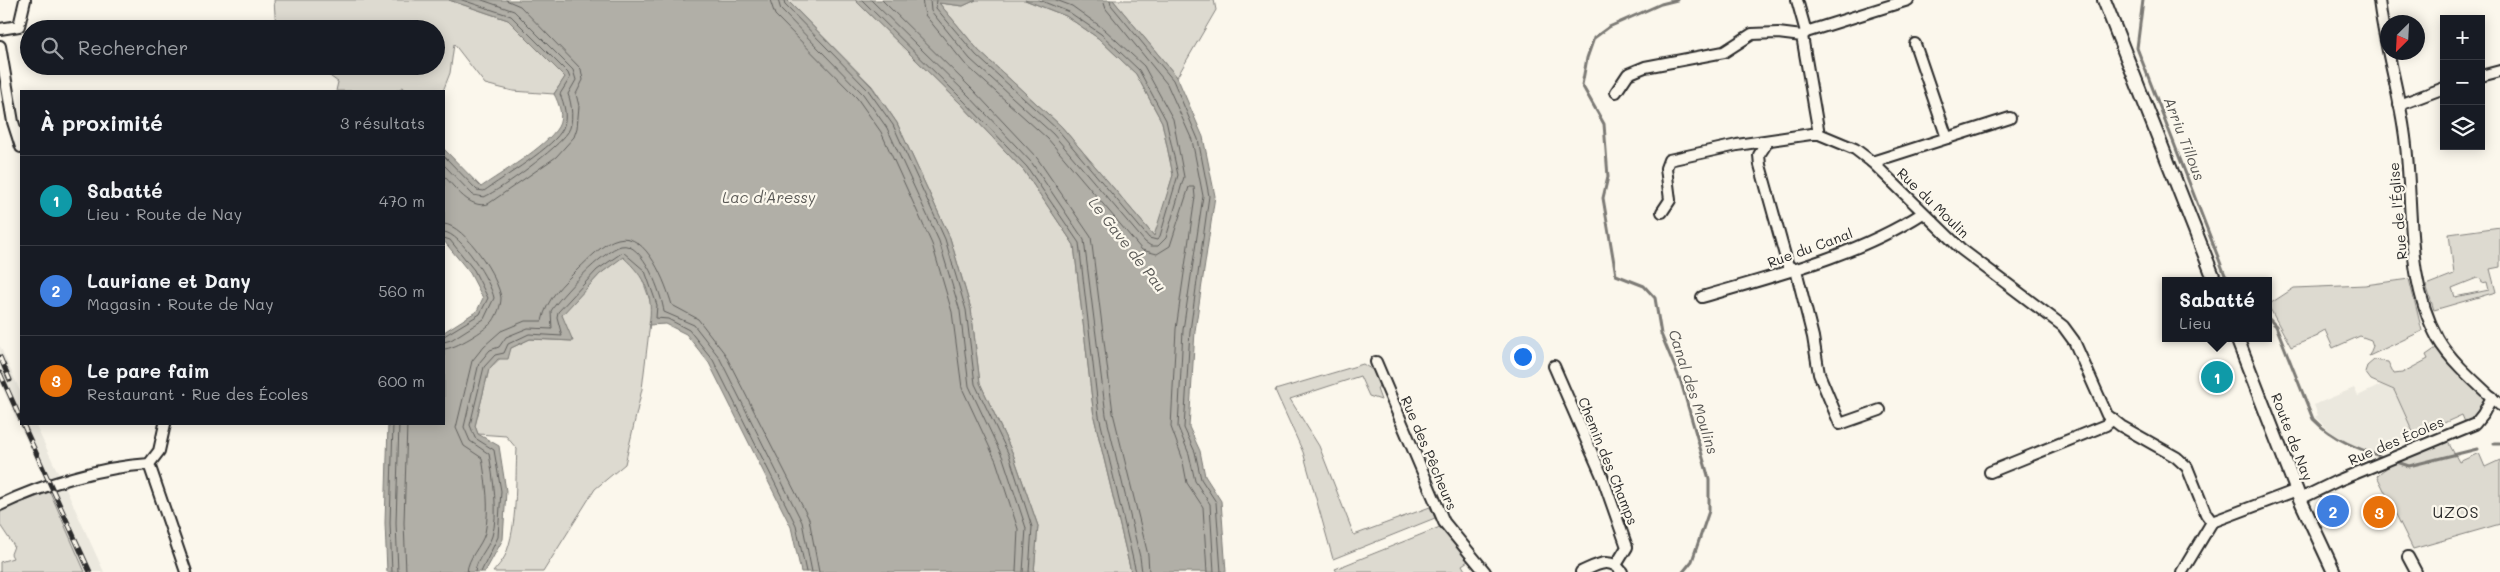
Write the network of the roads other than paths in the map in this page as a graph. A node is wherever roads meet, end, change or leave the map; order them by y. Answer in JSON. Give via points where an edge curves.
{"nodes":[{"id":1,"x":25,"y":0,"type":"edge"},
{"id":2,"x":1797,"y":0,"type":"edge"},
{"id":3,"x":1908,"y":0,"type":"edge"},
{"id":4,"x":2104,"y":0,"type":"edge"},
{"id":5,"x":2379,"y":0,"type":"edge"},
{"id":6,"x":0,"y":29,"type":"edge"},
{"id":7,"x":1804,"y":34,"type":"junction"},
{"id":8,"x":1915,"y":44,"type":"dead end"},
{"id":9,"x":0,"y":46,"type":"edge"},
{"id":10,"x":2500,"y":71,"type":"edge"},
{"id":11,"x":2485,"y":75,"type":"edge"},
{"id":12,"x":2440,"y":90,"type":"edge"},
{"id":13,"x":1616,"y":92,"type":"dead end"},
{"id":14,"x":2399,"y":105,"type":"junction"},
{"id":15,"x":2010,"y":118,"type":"dead end"},
{"id":16,"x":17,"y":122,"type":"edge"},
{"id":17,"x":1819,"y":134,"type":"junction"},
{"id":18,"x":1947,"y":138,"type":"junction"},
{"id":19,"x":20,"y":141,"type":"edge"},
{"id":20,"x":1768,"y":141,"type":"junction"},
{"id":21,"x":1740,"y":145,"type":"junction"},
{"id":22,"x":1759,"y":159,"type":"junction"},
{"id":23,"x":1872,"y":162,"type":"junction"},
{"id":24,"x":1662,"y":212,"type":"dead end"},
{"id":25,"x":1923,"y":213,"type":"junction"},
{"id":26,"x":1796,"y":270,"type":"junction"},
{"id":27,"x":2212,"y":277,"type":"edge"},
{"id":28,"x":1702,"y":297,"type":"dead end"},
{"id":29,"x":2239,"y":342,"type":"edge"},
{"id":30,"x":1376,"y":362,"type":"dead end"},
{"id":31,"x":1554,"y":366,"type":"dead end"},
{"id":32,"x":2492,"y":397,"type":"junction"},
{"id":33,"x":2500,"y":405,"type":"edge"},
{"id":34,"x":1880,"y":410,"type":"dead end"},
{"id":35,"x":2113,"y":419,"type":"junction"},
{"id":36,"x":165,"y":425,"type":"edge"},
{"id":37,"x":150,"y":464,"type":"junction"},
{"id":38,"x":1990,"y":472,"type":"dead end"},
{"id":39,"x":2298,"y":494,"type":"junction"},
{"id":40,"x":0,"y":505,"type":"edge"},
{"id":41,"x":2212,"y":522,"type":"junction"},
{"id":42,"x":2408,"y":557,"type":"dead end"},
{"id":43,"x":1619,"y":568,"type":"edge"},
{"id":44,"x":2183,"y":571,"type":"edge"},
{"id":45,"x":186,"y":572,"type":"edge"},
{"id":46,"x":1485,"y":572,"type":"edge"},
{"id":47,"x":1582,"y":572,"type":"edge"},
{"id":48,"x":2334,"y":572,"type":"edge"},
{"id":49,"x":2416,"y":572,"type":"edge"}],
"edges":[{"from":1,"to":6,"type":"street","via":[[18,26]]},
{"from":2,"to":7,"type":"street"},
{"from":3,"to":7,"type":"street"},
{"from":4,"to":27,"type":"main road"},
{"from":5,"to":14,"type":"street","name":"Rue de l'Église"},
{"from":7,"to":13,"type":"street","via":[[1752,34],[1724,52],[1645,67],[1628,74]]},
{"from":7,"to":17,"type":"street"},
{"from":8,"to":18,"type":"street"},
{"from":9,"to":16,"type":"street"},
{"from":10,"to":11,"type":"street"},
{"from":12,"to":14,"type":"street"},
{"from":14,"to":32,"type":"street","name":"Rue de l'Église","via":[[2422,303],[2439,340]]},
{"from":15,"to":18,"type":"street"},
{"from":16,"to":19,"type":"street"},
{"from":17,"to":20,"type":"street"},
{"from":17,"to":23,"type":"street","name":"Rue du Moulin","via":[[1856,149]]},
{"from":18,"to":23,"type":"street"},
{"from":20,"to":21,"type":"street"},
{"from":20,"to":22,"type":"street"},
{"from":21,"to":22,"type":"street"},
{"from":21,"to":24,"type":"street","via":[[1669,160],[1666,168],[1670,200]]},
{"from":22,"to":26,"type":"street","via":[[1788,266]]},
{"from":23,"to":25,"type":"street","name":"Rue du Moulin"},
{"from":25,"to":26,"type":"street","name":"Rue du Canal","via":[[1898,229]]},
{"from":25,"to":35,"type":"street","name":"Rue du Moulin","via":[[1961,249],[2063,326],[2074,341],[2107,415]]},
{"from":26,"to":28,"type":"street","name":"Rue du Canal"},
{"from":26,"to":34,"type":"street","via":[[1819,374],[1840,424]]},
{"from":29,"to":39,"type":"main road","name":"Route de Nay"},
{"from":30,"to":46,"type":"street","name":"Rue des Pêcheurs","via":[[1444,522]]},
{"from":31,"to":43,"type":"street","name":"Chemin des Champs","via":[[1602,476],[1627,547]]},
{"from":32,"to":33,"type":"street","name":"Rue de l'Église"},
{"from":32,"to":39,"type":"street","name":"Rue des Écoles","via":[[2475,424]]},
{"from":35,"to":38,"type":"street","via":[[2106,425]]},
{"from":35,"to":41,"type":"street","name":"Rue du Moulin","via":[[2187,467]]},
{"from":36,"to":37,"type":"street","via":[[159,451]]},
{"from":37,"to":40,"type":"street","via":[[125,466],[65,480]]},
{"from":37,"to":45,"type":"street"},
{"from":39,"to":41,"type":"street","name":"Rue des Écoles"},
{"from":39,"to":48,"type":"main road","name":"Route de Nay"},
{"from":41,"to":44,"type":"street"},
{"from":42,"to":49,"type":"street"},
{"from":43,"to":47,"type":"street","via":[[1604,562]]}]}
